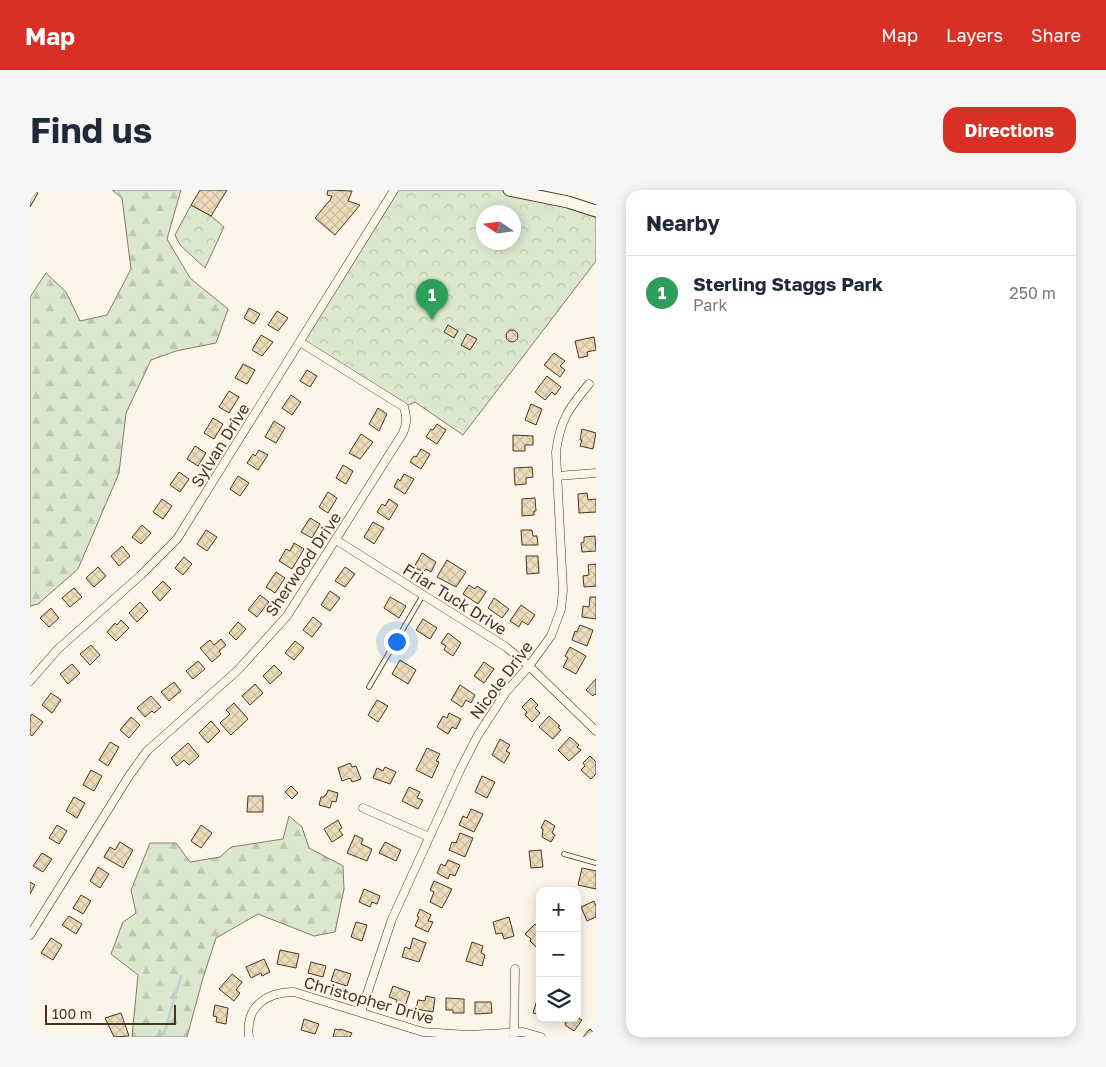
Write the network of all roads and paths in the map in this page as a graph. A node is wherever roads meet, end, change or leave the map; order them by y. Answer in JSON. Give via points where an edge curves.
{"nodes":[{"id":1,"x":394,"y":190,"type":"edge"},
{"id":2,"x":515,"y":191,"type":"edge"},
{"id":3,"x":596,"y":211,"type":"edge"},
{"id":4,"x":300,"y":342,"type":"junction"},
{"id":5,"x":590,"y":384,"type":"dead end"},
{"id":6,"x":596,"y":473,"type":"edge"},
{"id":7,"x":557,"y":476,"type":"junction"},
{"id":8,"x":336,"y":540,"type":"junction"},
{"id":9,"x":423,"y":595,"type":"junction"},
{"id":10,"x":529,"y":666,"type":"junction"},
{"id":11,"x":30,"y":681,"type":"edge"},
{"id":12,"x":369,"y":687,"type":"dead end"},
{"id":13,"x":596,"y":731,"type":"edge"},
{"id":14,"x":363,"y":808,"type":"dead end"},
{"id":15,"x":429,"y":837,"type":"junction"},
{"id":16,"x":564,"y":854,"type":"dead end"},
{"id":17,"x":596,"y":863,"type":"edge"},
{"id":18,"x":30,"y":935,"type":"edge"},
{"id":19,"x":515,"y":969,"type":"dead end"},
{"id":20,"x":361,"y":1012,"type":"junction"},
{"id":21,"x":514,"y":1035,"type":"edge"},
{"id":22,"x":249,"y":1037,"type":"edge"},
{"id":23,"x":541,"y":1037,"type":"edge"}],
"edges":[{"from":1,"to":4,"type":"street","name":"Sylvan Drive"},
{"from":2,"to":3,"type":"main road"},
{"from":4,"to":8,"type":"street","name":"Sherwood Drive","via":[[404,407],[407,417],[403,433]]},
{"from":4,"to":11,"type":"street","name":"Sylvan Drive","via":[[177,539],[58,649]]},
{"from":5,"to":7,"type":"street","name":"Nicole Drive","via":[[572,405],[558,432]]},
{"from":6,"to":7,"type":"street"},
{"from":7,"to":10,"type":"street","name":"Nicole Drive","via":[[563,590],[561,609],[551,636]]},
{"from":8,"to":9,"type":"street","name":"Friar Tuck Drive"},
{"from":8,"to":18,"type":"street","name":"Sherwood Drive","via":[[288,616],[238,670],[147,751]]},
{"from":9,"to":10,"type":"street","name":"Friar Tuck Drive","via":[[506,647]]},
{"from":9,"to":12,"type":"lane"},
{"from":10,"to":13,"type":"street","name":"Friar Tuck Drive"},
{"from":10,"to":15,"type":"street","name":"Nicole Drive","via":[[506,692],[478,735]]},
{"from":14,"to":15,"type":"street"},
{"from":15,"to":20,"type":"street","name":"Nicole Drive","via":[[392,919]]},
{"from":16,"to":17,"type":"lane"},
{"from":19,"to":21,"type":"street"},
{"from":20,"to":21,"type":"street","name":"Christopher Drive","via":[[423,1032]]},
{"from":20,"to":22,"type":"street","name":"Christopher Drive","via":[[294,992],[281,992],[265,998],[255,1008]]},
{"from":21,"to":23,"type":"street","name":"Christopher Drive","via":[[522,1032]]}]}
